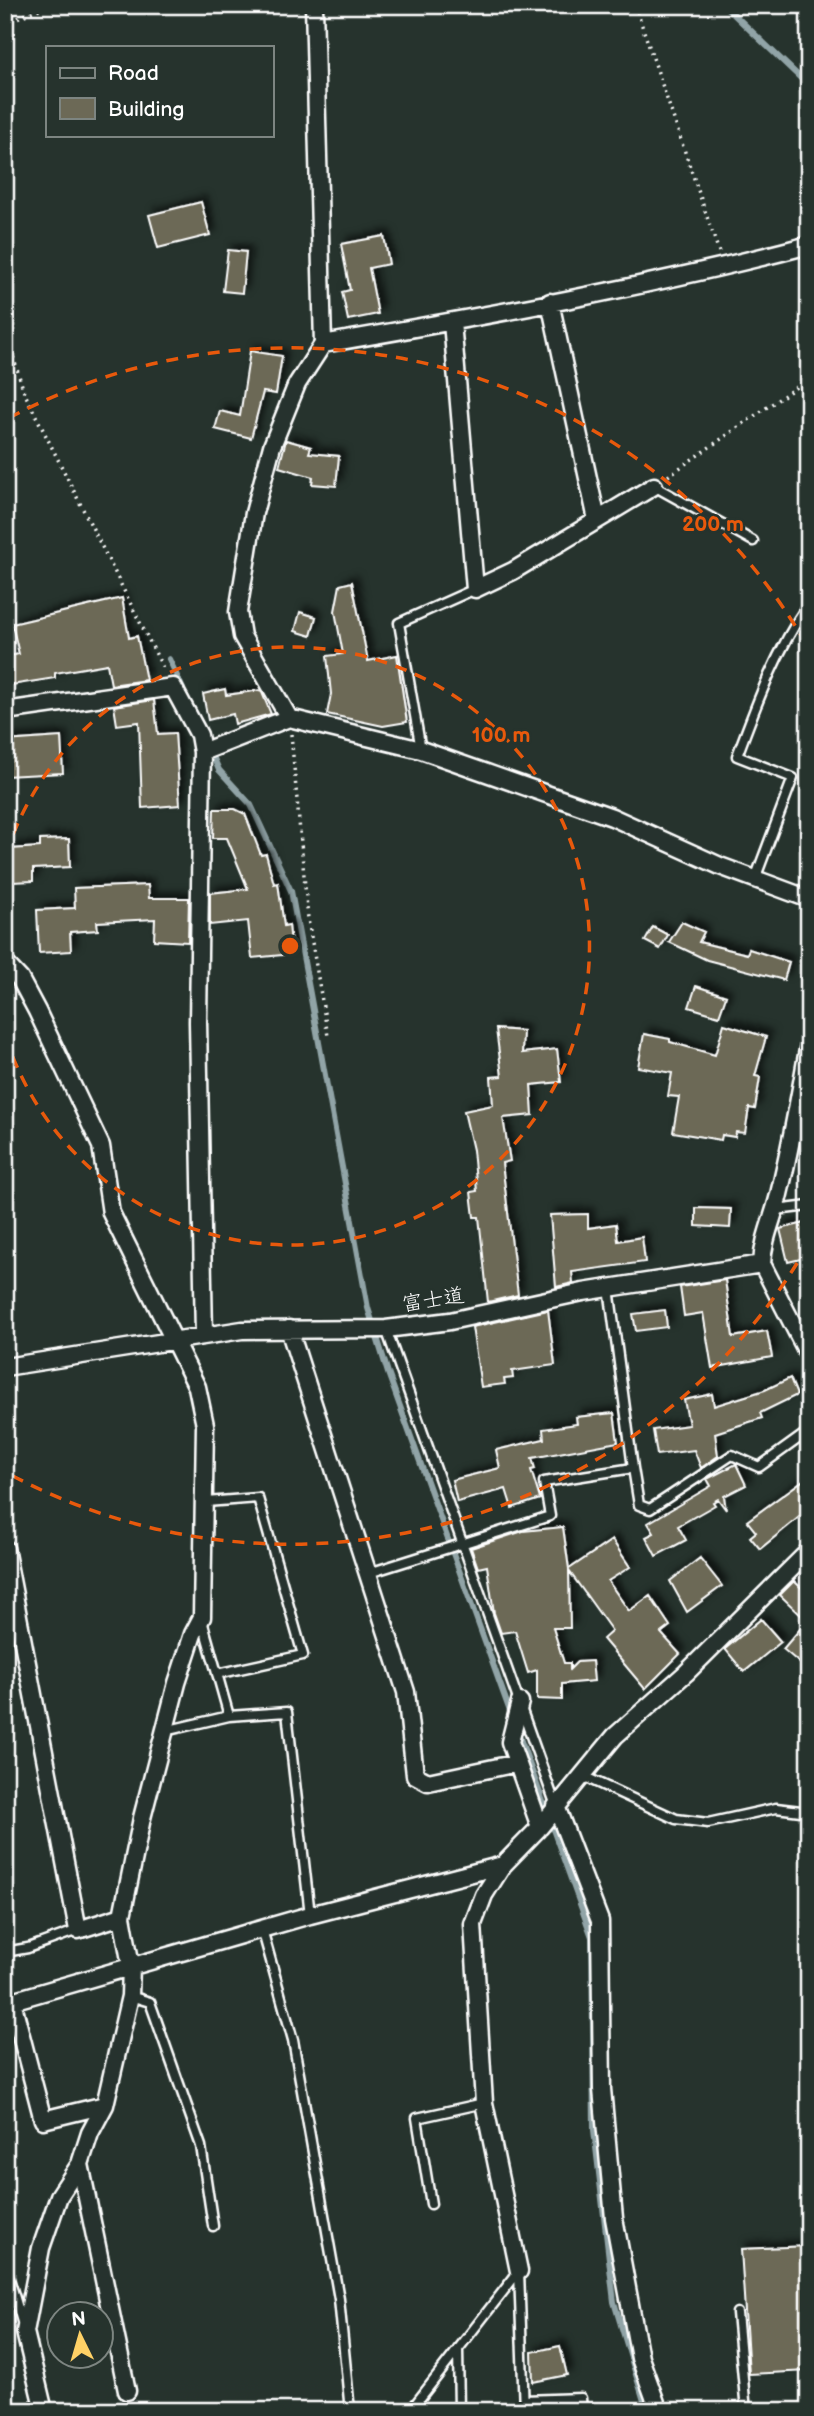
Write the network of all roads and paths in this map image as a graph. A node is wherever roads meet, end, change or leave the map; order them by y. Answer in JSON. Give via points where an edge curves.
{"nodes":[{"id":1,"x":7,"y":5,"type":"edge"},
{"id":2,"x":49,"y":5,"type":"edge"},
{"id":3,"x":314,"y":5,"type":"edge"},
{"id":4,"x":635,"y":5,"type":"edge"},
{"id":5,"x":13,"y":20,"type":"junction"},
{"id":6,"x":5,"y":23,"type":"edge"},
{"id":7,"x":809,"y":244,"type":"edge"},
{"id":8,"x":725,"y":267,"type":"junction"},
{"id":9,"x":550,"y":302,"type":"junction"},
{"id":10,"x":452,"y":322,"type":"junction"},
{"id":11,"x":5,"y":330,"type":"edge"},
{"id":12,"x":323,"y":344,"type":"junction"},
{"id":13,"x":809,"y":382,"type":"edge"},
{"id":14,"x":654,"y":486,"type":"junction"},
{"id":15,"x":597,"y":520,"type":"junction"},
{"id":16,"x":753,"y":541,"type":"dead end"},
{"id":17,"x":475,"y":589,"type":"junction"},
{"id":18,"x":809,"y":604,"type":"edge"},
{"id":19,"x":173,"y":687,"type":"junction"},
{"id":20,"x":5,"y":711,"type":"edge"},
{"id":21,"x":289,"y":718,"type":"junction"},
{"id":22,"x":421,"y":750,"type":"junction"},
{"id":23,"x":202,"y":752,"type":"junction"},
{"id":24,"x":755,"y":879,"type":"junction"},
{"id":25,"x":809,"y":899,"type":"edge"},
{"id":26,"x":5,"y":963,"type":"edge"},
{"id":27,"x":328,"y":1036,"type":"dead end"},
{"id":28,"x":809,"y":1044,"type":"edge"},
{"id":29,"x":809,"y":1206,"type":"edge"},
{"id":30,"x":776,"y":1210,"type":"junction"},
{"id":31,"x":762,"y":1264,"type":"junction"},
{"id":32,"x":609,"y":1288,"type":"junction"},
{"id":33,"x":289,"y":1329,"type":"junction"},
{"id":34,"x":386,"y":1329,"type":"junction"},
{"id":35,"x":204,"y":1335,"type":"junction"},
{"id":36,"x":175,"y":1340,"type":"junction"},
{"id":37,"x":809,"y":1356,"type":"edge"},
{"id":38,"x":5,"y":1367,"type":"edge"},
{"id":39,"x":809,"y":1431,"type":"edge"},
{"id":40,"x":633,"y":1468,"type":"junction"},
{"id":41,"x":206,"y":1502,"type":"junction"},
{"id":42,"x":460,"y":1542,"type":"junction"},
{"id":43,"x":5,"y":1548,"type":"edge"},
{"id":44,"x":809,"y":1551,"type":"edge"},
{"id":45,"x":369,"y":1573,"type":"junction"},
{"id":46,"x":202,"y":1617,"type":"junction"},
{"id":47,"x":217,"y":1674,"type":"junction"},
{"id":48,"x":520,"y":1702,"type":"junction"},
{"id":49,"x":229,"y":1716,"type":"junction"},
{"id":50,"x":165,"y":1731,"type":"junction"},
{"id":51,"x":517,"y":1763,"type":"junction"},
{"id":52,"x":583,"y":1776,"type":"junction"},
{"id":53,"x":556,"y":1806,"type":"junction"},
{"id":54,"x":809,"y":1812,"type":"edge"},
{"id":55,"x":540,"y":1827,"type":"junction"},
{"id":56,"x":503,"y":1865,"type":"junction"},
{"id":57,"x":310,"y":1915,"type":"junction"},
{"id":58,"x":122,"y":1916,"type":"junction"},
{"id":59,"x":262,"y":1929,"type":"junction"},
{"id":60,"x":78,"y":1930,"type":"junction"},
{"id":61,"x":5,"y":1951,"type":"edge"},
{"id":62,"x":131,"y":1966,"type":"junction"},
{"id":63,"x":130,"y":1996,"type":"junction"},
{"id":64,"x":484,"y":2103,"type":"junction"},
{"id":65,"x":104,"y":2105,"type":"junction"},
{"id":66,"x":80,"y":2164,"type":"junction"},
{"id":67,"x":431,"y":2204,"type":"dead end"},
{"id":68,"x":213,"y":2226,"type":"dead end"},
{"id":69,"x":5,"y":2264,"type":"edge"},
{"id":70,"x":519,"y":2271,"type":"junction"},
{"id":71,"x":737,"y":2313,"type":"dead end"},
{"id":72,"x":25,"y":2332,"type":"junction"},
{"id":73,"x":458,"y":2349,"type":"junction"},
{"id":74,"x":127,"y":2391,"type":"dead end"},
{"id":75,"x":524,"y":2400,"type":"junction"},
{"id":76,"x":44,"y":2411,"type":"edge"},
{"id":77,"x":349,"y":2411,"type":"edge"},
{"id":78,"x":410,"y":2411,"type":"edge"},
{"id":79,"x":459,"y":2411,"type":"edge"},
{"id":80,"x":524,"y":2411,"type":"edge"},
{"id":81,"x":582,"y":2411,"type":"edge"},
{"id":82,"x":659,"y":2411,"type":"edge"},
{"id":83,"x":746,"y":2411,"type":"edge"}],
"edges":[{"from":1,"to":5,"type":"path"},
{"from":2,"to":5,"type":"path"},
{"from":3,"to":12,"type":"street"},
{"from":4,"to":8,"type":"path"},
{"from":5,"to":6,"type":"path"},
{"from":7,"to":8,"type":"street"},
{"from":8,"to":9,"type":"street"},
{"from":9,"to":10,"type":"street"},
{"from":9,"to":15,"type":"street"},
{"from":10,"to":12,"type":"street"},
{"from":10,"to":17,"type":"street"},
{"from":11,"to":19,"type":"path","via":[[24,392]]},
{"from":12,"to":21,"type":"street","via":[[297,384],[272,446],[254,513],[238,612],[242,636]]},
{"from":13,"to":14,"type":"path"},
{"from":14,"to":15,"type":"street"},
{"from":14,"to":16,"type":"lane"},
{"from":15,"to":17,"type":"street"},
{"from":17,"to":22,"type":"lane","via":[[399,623]]},
{"from":18,"to":24,"type":"lane","via":[[771,667],[737,756],[793,778]]},
{"from":19,"to":20,"type":"street"},
{"from":19,"to":23,"type":"street","via":[[199,735]]},
{"from":21,"to":22,"type":"street"},
{"from":21,"to":23,"type":"street"},
{"from":21,"to":27,"type":"path","via":[[308,919]]},
{"from":22,"to":24,"type":"street","via":[[612,817]]},
{"from":23,"to":35,"type":"street","via":[[198,1022]]},
{"from":24,"to":25,"type":"street"},
{"from":26,"to":36,"type":"street","via":[[20,979],[37,1011],[101,1146],[111,1213]]},
{"from":28,"to":30,"type":"street"},
{"from":29,"to":30,"type":"lane"},
{"from":30,"to":31,"type":"street","via":[[763,1244]]},
{"from":31,"to":32,"type":"street","name":"富士道"},
{"from":31,"to":37,"type":"street"},
{"from":32,"to":34,"type":"street","name":"富士道","via":[[450,1321]]},
{"from":32,"to":40,"type":"lane"},
{"from":33,"to":34,"type":"street","name":"富士道"},
{"from":33,"to":35,"type":"street","name":"富士道"},
{"from":33,"to":45,"type":"street"},
{"from":34,"to":42,"type":"lane"},
{"from":35,"to":36,"type":"street","name":"富士道"},
{"from":36,"to":38,"type":"street","name":"富士道"},
{"from":36,"to":41,"type":"street","via":[[197,1387],[205,1425]]},
{"from":39,"to":40,"type":"lane","via":[[759,1467],[732,1455],[650,1509],[639,1505]]},
{"from":40,"to":42,"type":"lane","via":[[544,1482],[550,1516]]},
{"from":41,"to":46,"type":"street"},
{"from":41,"to":47,"type":"lane","via":[[258,1498],[303,1655]]},
{"from":42,"to":45,"type":"lane"},
{"from":42,"to":48,"type":"lane"},
{"from":43,"to":60,"type":"street"},
{"from":44,"to":52,"type":"street","via":[[615,1736]]},
{"from":45,"to":51,"type":"street","via":[[406,1692],[415,1775],[428,1782]]},
{"from":46,"to":47,"type":"lane"},
{"from":46,"to":50,"type":"street"},
{"from":47,"to":49,"type":"lane"},
{"from":48,"to":51,"type":"street","via":[[510,1742]]},
{"from":48,"to":53,"type":"lane"},
{"from":49,"to":50,"type":"lane"},
{"from":49,"to":57,"type":"lane","via":[[286,1712]]},
{"from":50,"to":58,"type":"street"},
{"from":51,"to":55,"type":"street"},
{"from":52,"to":53,"type":"street"},
{"from":52,"to":54,"type":"lane","via":[[676,1819],[708,1823],[776,1808]]},
{"from":53,"to":55,"type":"street"},
{"from":53,"to":82,"type":"street","via":[[600,1921],[602,2089],[614,2218],[640,2358]]},
{"from":55,"to":56,"type":"street"},
{"from":56,"to":57,"type":"street"},
{"from":56,"to":64,"type":"street","via":[[473,1924]]},
{"from":57,"to":59,"type":"street"},
{"from":58,"to":60,"type":"street"},
{"from":58,"to":62,"type":"street"},
{"from":59,"to":62,"type":"street"},
{"from":59,"to":77,"type":"lane","via":[[293,2040],[339,2299]]},
{"from":60,"to":61,"type":"lane"},
{"from":62,"to":63,"type":"street"},
{"from":62,"to":65,"type":"street","via":[[12,2001],[43,2120]]},
{"from":63,"to":65,"type":"street"},
{"from":63,"to":68,"type":"lane","via":[[150,2002],[201,2146]]},
{"from":64,"to":67,"type":"lane","via":[[416,2118]]},
{"from":64,"to":70,"type":"street"},
{"from":65,"to":66,"type":"street"},
{"from":66,"to":72,"type":"street","via":[[59,2196],[41,2249]]},
{"from":66,"to":74,"type":"street"},
{"from":69,"to":72,"type":"lane"},
{"from":70,"to":73,"type":"lane"},
{"from":70,"to":75,"type":"lane"},
{"from":71,"to":83,"type":"lane"},
{"from":72,"to":76,"type":"street"},
{"from":73,"to":78,"type":"lane"},
{"from":73,"to":79,"type":"lane"},
{"from":75,"to":80,"type":"lane"},
{"from":75,"to":81,"type":"lane","via":[[581,2398]]}]}
